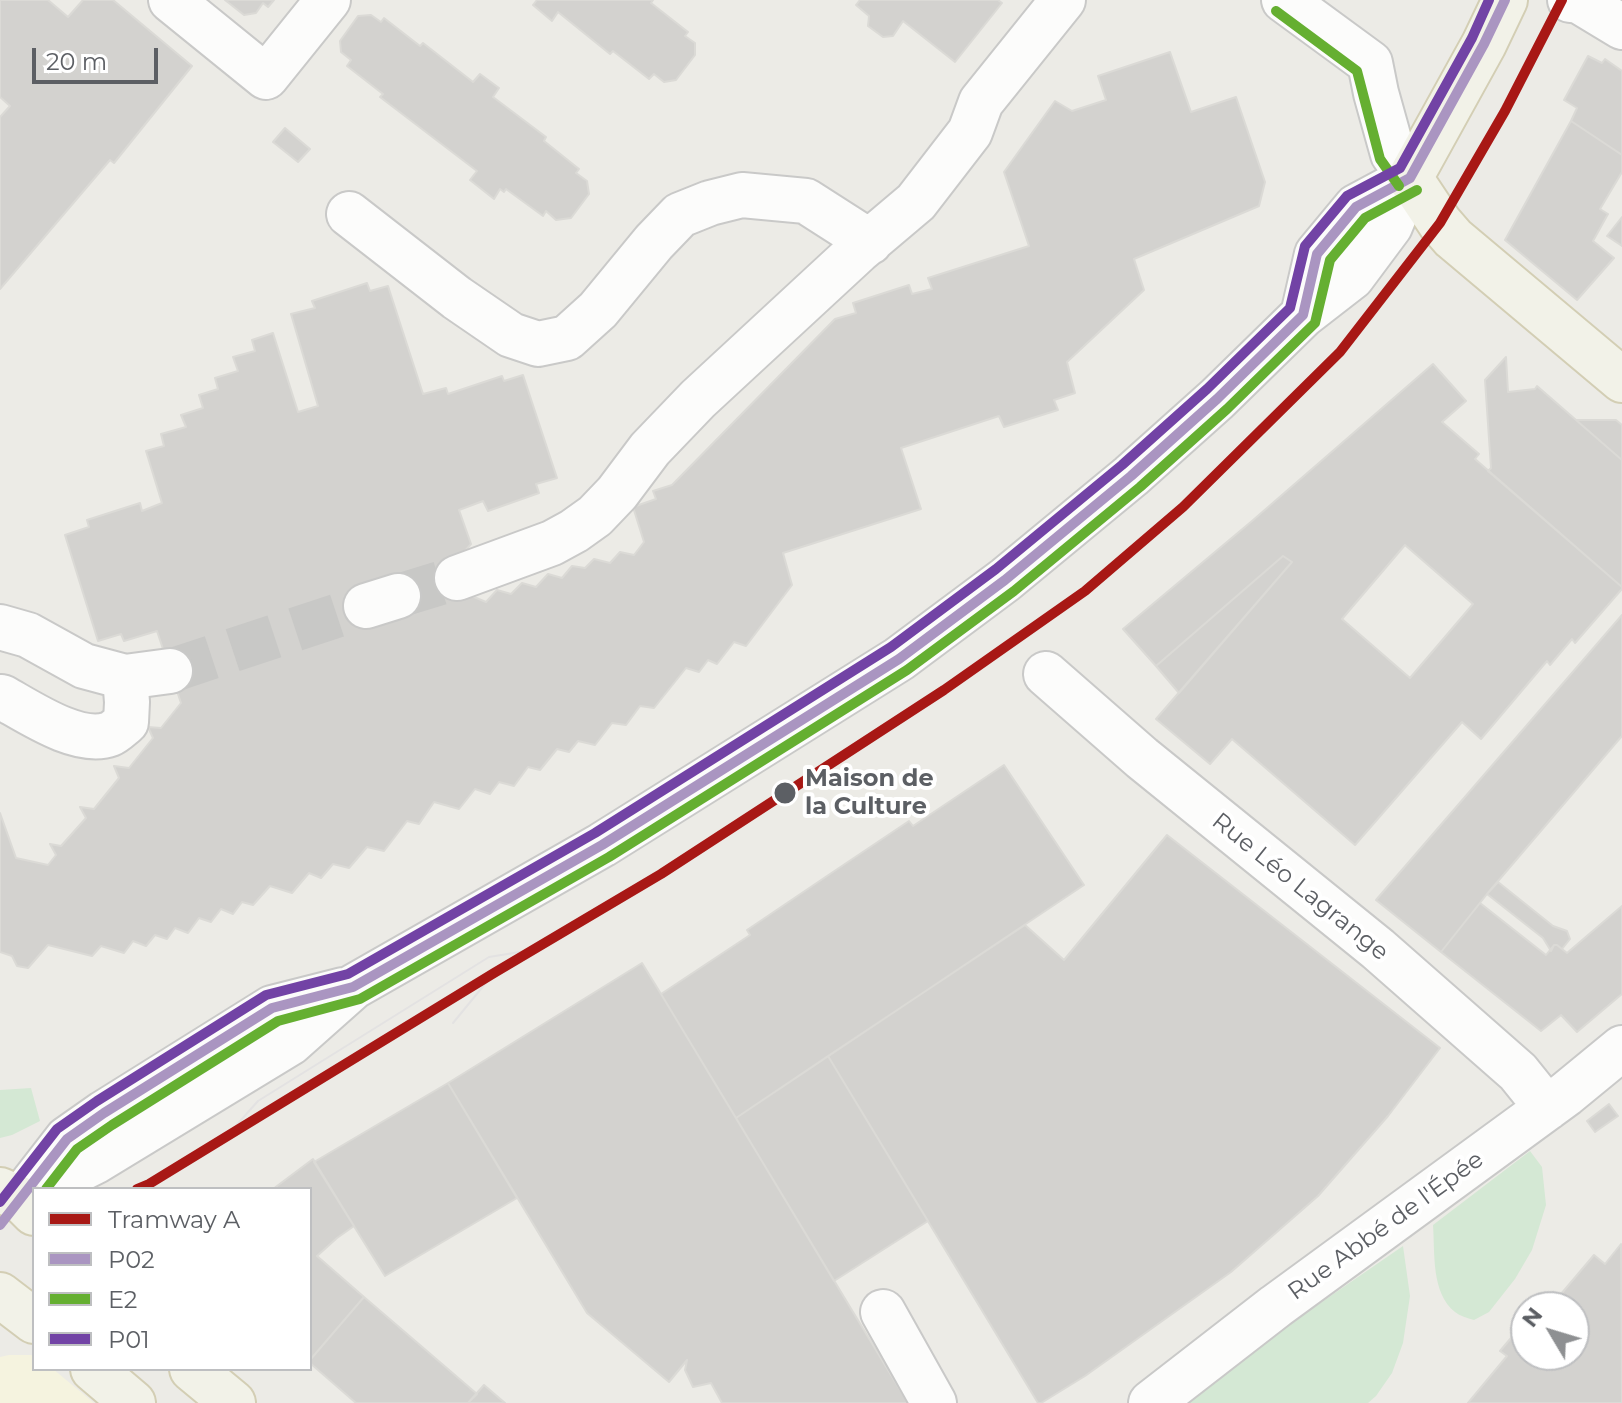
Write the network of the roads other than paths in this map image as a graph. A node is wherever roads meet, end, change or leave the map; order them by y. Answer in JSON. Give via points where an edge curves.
{"nodes":[{"id":1,"x":171,"y":0,"type":"edge"},
{"id":2,"x":328,"y":0,"type":"edge"},
{"id":3,"x":1063,"y":0,"type":"edge"},
{"id":4,"x":1284,"y":0,"type":"edge"},
{"id":5,"x":1505,"y":0,"type":"edge"},
{"id":6,"x":1570,"y":0,"type":"edge"},
{"id":7,"x":1622,"y":27,"type":"edge"},
{"id":8,"x":1410,"y":178,"type":"junction"},
{"id":9,"x":349,"y":214,"type":"dead end"},
{"id":10,"x":870,"y":242,"type":"junction"},
{"id":11,"x":1622,"y":380,"type":"edge"},
{"id":12,"x":457,"y":578,"type":"tunnel mouth"},
{"id":13,"x":0,"y":627,"type":"edge"},
{"id":14,"x":170,"y":671,"type":"tunnel mouth"},
{"id":15,"x":1046,"y":674,"type":"dead end"},
{"id":16,"x":125,"y":677,"type":"junction"},
{"id":17,"x":1,"y":685,"type":"edge"},
{"id":18,"x":78,"y":710,"type":"dead end"},
{"id":19,"x":1622,"y":1048,"type":"edge"},
{"id":20,"x":1547,"y":1108,"type":"junction"},
{"id":21,"x":21,"y":1201,"type":"edge"},
{"id":22,"x":0,"y":1295,"type":"edge"},
{"id":23,"x":883,"y":1312,"type":"dead end"},
{"id":24,"x":32,"y":1319,"type":"edge"},
{"id":25,"x":95,"y":1371,"type":"edge"},
{"id":26,"x":194,"y":1371,"type":"edge"},
{"id":27,"x":133,"y":1403,"type":"edge"},
{"id":28,"x":233,"y":1403,"type":"edge"},
{"id":29,"x":934,"y":1403,"type":"edge"},
{"id":30,"x":1151,"y":1403,"type":"edge"}],
"edges":[{"from":1,"to":2,"type":"street","via":[[266,77]]},
{"from":3,"to":10,"type":"street","via":[[981,102],[970,132],[916,202]]},
{"from":4,"to":8,"type":"street","via":[[1370,63],[1393,154]]},
{"from":5,"to":8,"type":"main road"},
{"from":6,"to":7,"type":"street"},
{"from":8,"to":11,"type":"main road","via":[[1453,238]]},
{"from":8,"to":21,"type":"street","via":[[1390,226],[1352,277],[1303,315],[1131,476],[899,659],[602,845],[353,987],[272,1008],[67,1139]]},
{"from":9,"to":10,"type":"street","via":[[457,298],[511,335],[538,344],[567,338],[680,215],[710,203],[742,195],[806,201]]},
{"from":10,"to":12,"type":"street","via":[[698,399],[595,516],[552,543]]},
{"from":13,"to":16,"type":"street","via":[[28,635],[84,666]]},
{"from":14,"to":16,"type":"street"},
{"from":15,"to":20,"type":"street","name":"Rue Léo Lagrange","via":[[1154,769],[1378,949],[1518,1072]]},
{"from":16,"to":17,"type":"street","via":[[126,722],[110,734],[89,737],[63,729]]},
{"from":17,"to":18,"type":"street"},
{"from":19,"to":20,"type":"street","name":"Rue Abbé de l'Épée"},
{"from":20,"to":30,"type":"street","name":"Rue Abbé de l'Épée"},
{"from":22,"to":24,"type":"main road"},
{"from":23,"to":29,"type":"street"},
{"from":25,"to":27,"type":"main road"},
{"from":26,"to":28,"type":"main road"}]}
